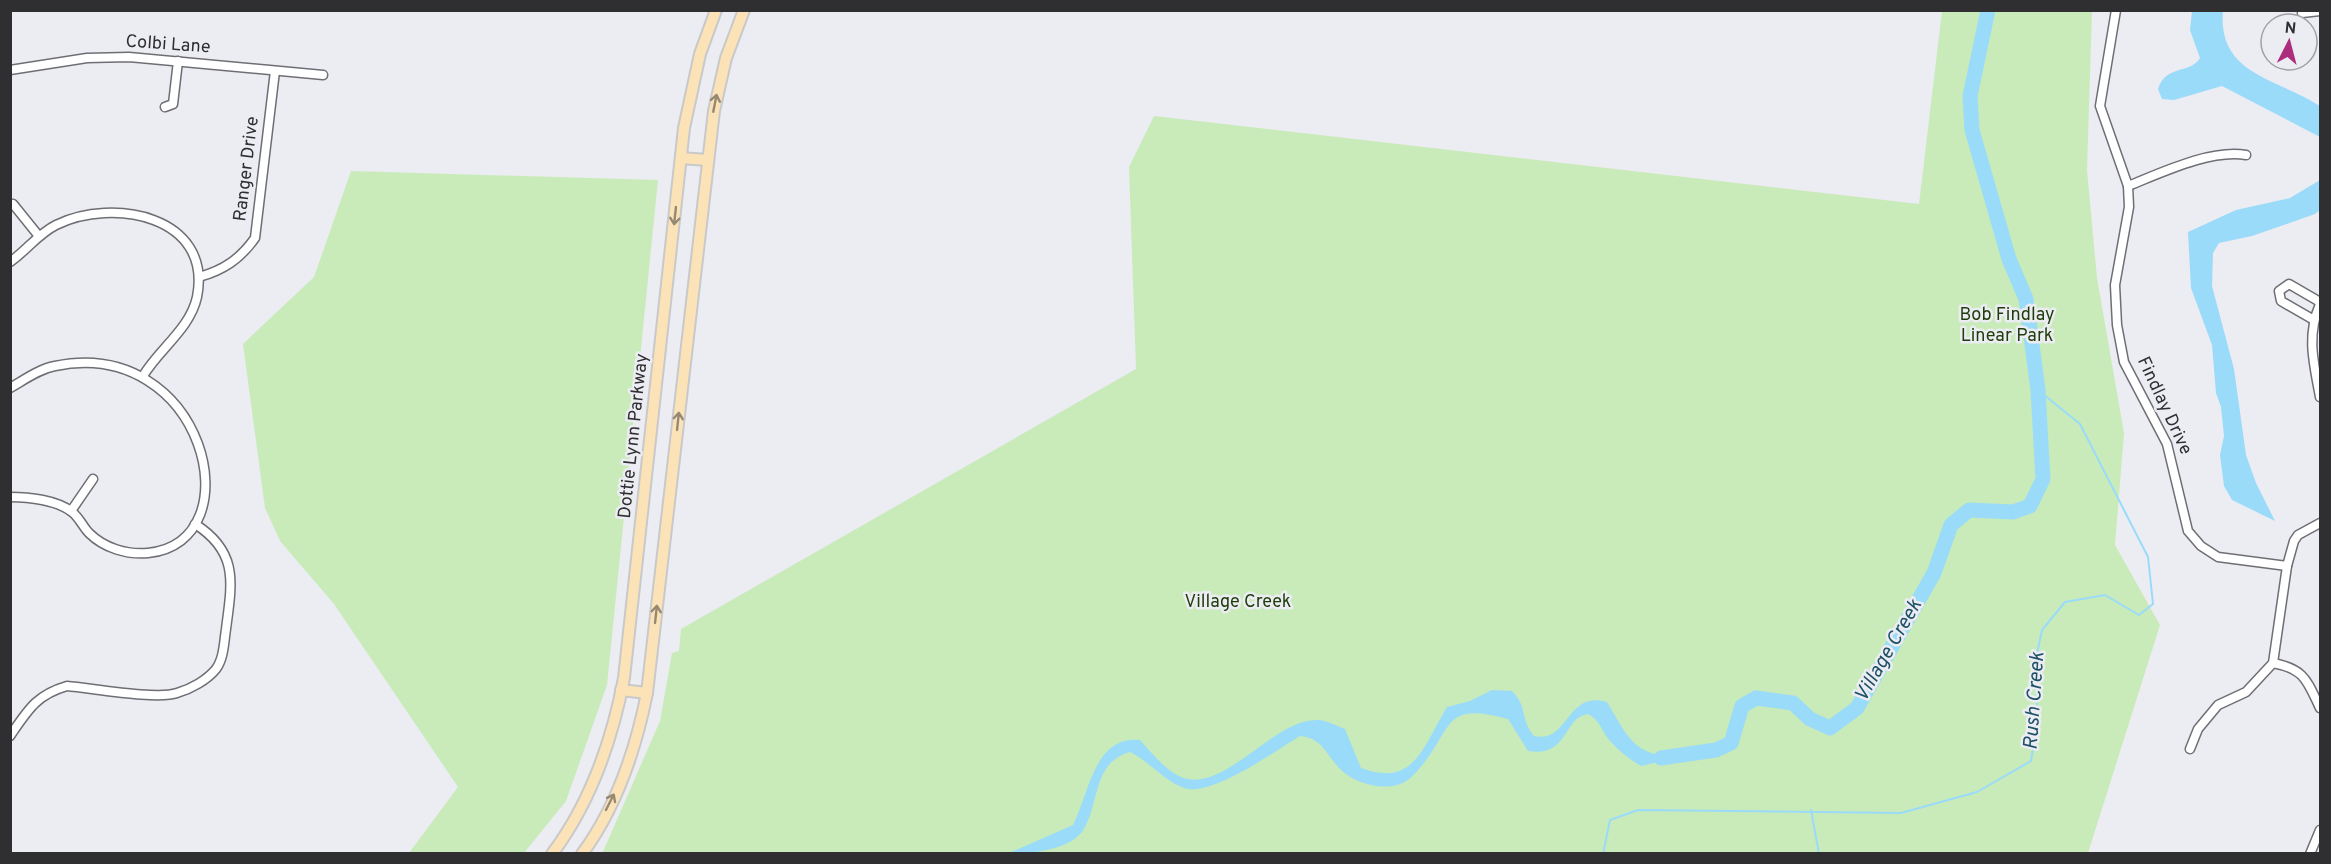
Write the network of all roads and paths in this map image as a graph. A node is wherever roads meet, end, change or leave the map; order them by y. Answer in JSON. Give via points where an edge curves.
{"nodes":[{"id":1,"x":716,"y":10,"type":"edge"},
{"id":2,"x":744,"y":10,"type":"edge"},
{"id":3,"x":2116,"y":10,"type":"edge"},
{"id":4,"x":178,"y":61,"type":"junction"},
{"id":5,"x":10,"y":70,"type":"edge"},
{"id":6,"x":275,"y":71,"type":"junction"},
{"id":7,"x":323,"y":75,"type":"dead end"},
{"id":8,"x":165,"y":106,"type":"dead end"},
{"id":9,"x":2246,"y":155,"type":"dead end"},
{"id":10,"x":681,"y":158,"type":"junction"},
{"id":11,"x":707,"y":160,"type":"junction"},
{"id":12,"x":2127,"y":186,"type":"junction"},
{"id":13,"x":13,"y":204,"type":"dead end"},
{"id":14,"x":38,"y":236,"type":"junction"},
{"id":15,"x":10,"y":262,"type":"edge"},
{"id":16,"x":199,"y":277,"type":"junction"},
{"id":17,"x":2320,"y":303,"type":"edge"},
{"id":18,"x":2314,"y":320,"type":"junction"},
{"id":19,"x":143,"y":376,"type":"junction"},
{"id":20,"x":10,"y":388,"type":"edge"},
{"id":21,"x":2320,"y":398,"type":"edge"},
{"id":22,"x":93,"y":478,"type":"dead end"},
{"id":23,"x":10,"y":497,"type":"edge"},
{"id":24,"x":72,"y":511,"type":"junction"},
{"id":25,"x":2320,"y":523,"type":"edge"},
{"id":26,"x":195,"y":524,"type":"junction"},
{"id":27,"x":2287,"y":566,"type":"junction"},
{"id":28,"x":2273,"y":663,"type":"junction"},
{"id":29,"x":621,"y":690,"type":"junction"},
{"id":30,"x":647,"y":693,"type":"junction"},
{"id":31,"x":2320,"y":708,"type":"edge"},
{"id":32,"x":10,"y":717,"type":"edge"},
{"id":33,"x":20,"y":723,"type":"junction"},
{"id":34,"x":10,"y":736,"type":"edge"},
{"id":35,"x":2190,"y":749,"type":"dead end"},
{"id":36,"x":2320,"y":830,"type":"edge"},
{"id":37,"x":552,"y":854,"type":"edge"},
{"id":38,"x":582,"y":854,"type":"edge"},
{"id":39,"x":2310,"y":854,"type":"edge"}],
"edges":[{"from":1,"to":10,"type":"main road","name":"Dottie Lynn Parkway","via":[[693,80]]},
{"from":11,"to":2,"type":"main road","one_way":true,"via":[[719,83]]},
{"from":3,"to":12,"type":"street","name":"Findlay Drive","via":[[2100,106]]},
{"from":4,"to":5,"type":"street","name":"Colbi Lane","via":[[87,58]]},
{"from":4,"to":6,"type":"street","name":"Colbi Lane"},
{"from":4,"to":8,"type":"street","via":[[173,104]]},
{"from":6,"to":7,"type":"street","name":"Colbi Lane"},
{"from":6,"to":16,"type":"street","name":"Ranger Drive","via":[[255,238],[226,267]]},
{"from":9,"to":12,"type":"street","via":[[2232,152],[2178,166]]},
{"from":10,"to":11,"type":"main road"},
{"from":10,"to":29,"type":"main road","name":"Dottie Lynn Parkway","one_way":true},
{"from":30,"to":11,"type":"main road","one_way":true},
{"from":12,"to":27,"type":"street","name":"Findlay Drive","via":[[2129,207],[2115,285],[2117,325],[2128,371],[2167,444],[2188,531],[2218,557]]},
{"from":13,"to":14,"type":"street"},
{"from":14,"to":15,"type":"street"},
{"from":14,"to":16,"type":"street","via":[[79,216],[127,213],[153,219],[184,240]]},
{"from":16,"to":19,"type":"street","via":[[189,320]]},
{"from":17,"to":18,"type":"street"},
{"from":17,"to":18,"type":"street","via":[[2289,285],[2280,291],[2281,302]]},
{"from":18,"to":21,"type":"street","via":[[2311,344]]},
{"from":19,"to":20,"type":"street","via":[[116,366],[81,363],[54,366]]},
{"from":19,"to":26,"type":"street","via":[[179,407],[199,446],[204,505]]},
{"from":22,"to":24,"type":"street"},
{"from":23,"to":24,"type":"street","via":[[31,498]]},
{"from":24,"to":26,"type":"street","via":[[103,544],[128,553],[159,552],[179,541]]},
{"from":25,"to":27,"type":"street","via":[[2298,535]]},
{"from":26,"to":33,"type":"street","via":[[210,533],[222,548],[232,579],[217,668],[194,686],[175,694],[67,686],[41,696]]},
{"from":27,"to":28,"type":"street"},
{"from":28,"to":31,"type":"street","via":[[2300,672]]},
{"from":28,"to":35,"type":"street","via":[[2246,692],[2218,705],[2198,729]]},
{"from":29,"to":30,"type":"main road"},
{"from":29,"to":37,"type":"main road","name":"Dottie Lynn Parkway","via":[[604,757],[584,803]]},
{"from":38,"to":30,"type":"main road","one_way":true,"via":[[630,759]]},
{"from":32,"to":33,"type":"street"},
{"from":33,"to":34,"type":"street"},
{"from":36,"to":39,"type":"street"}]}
